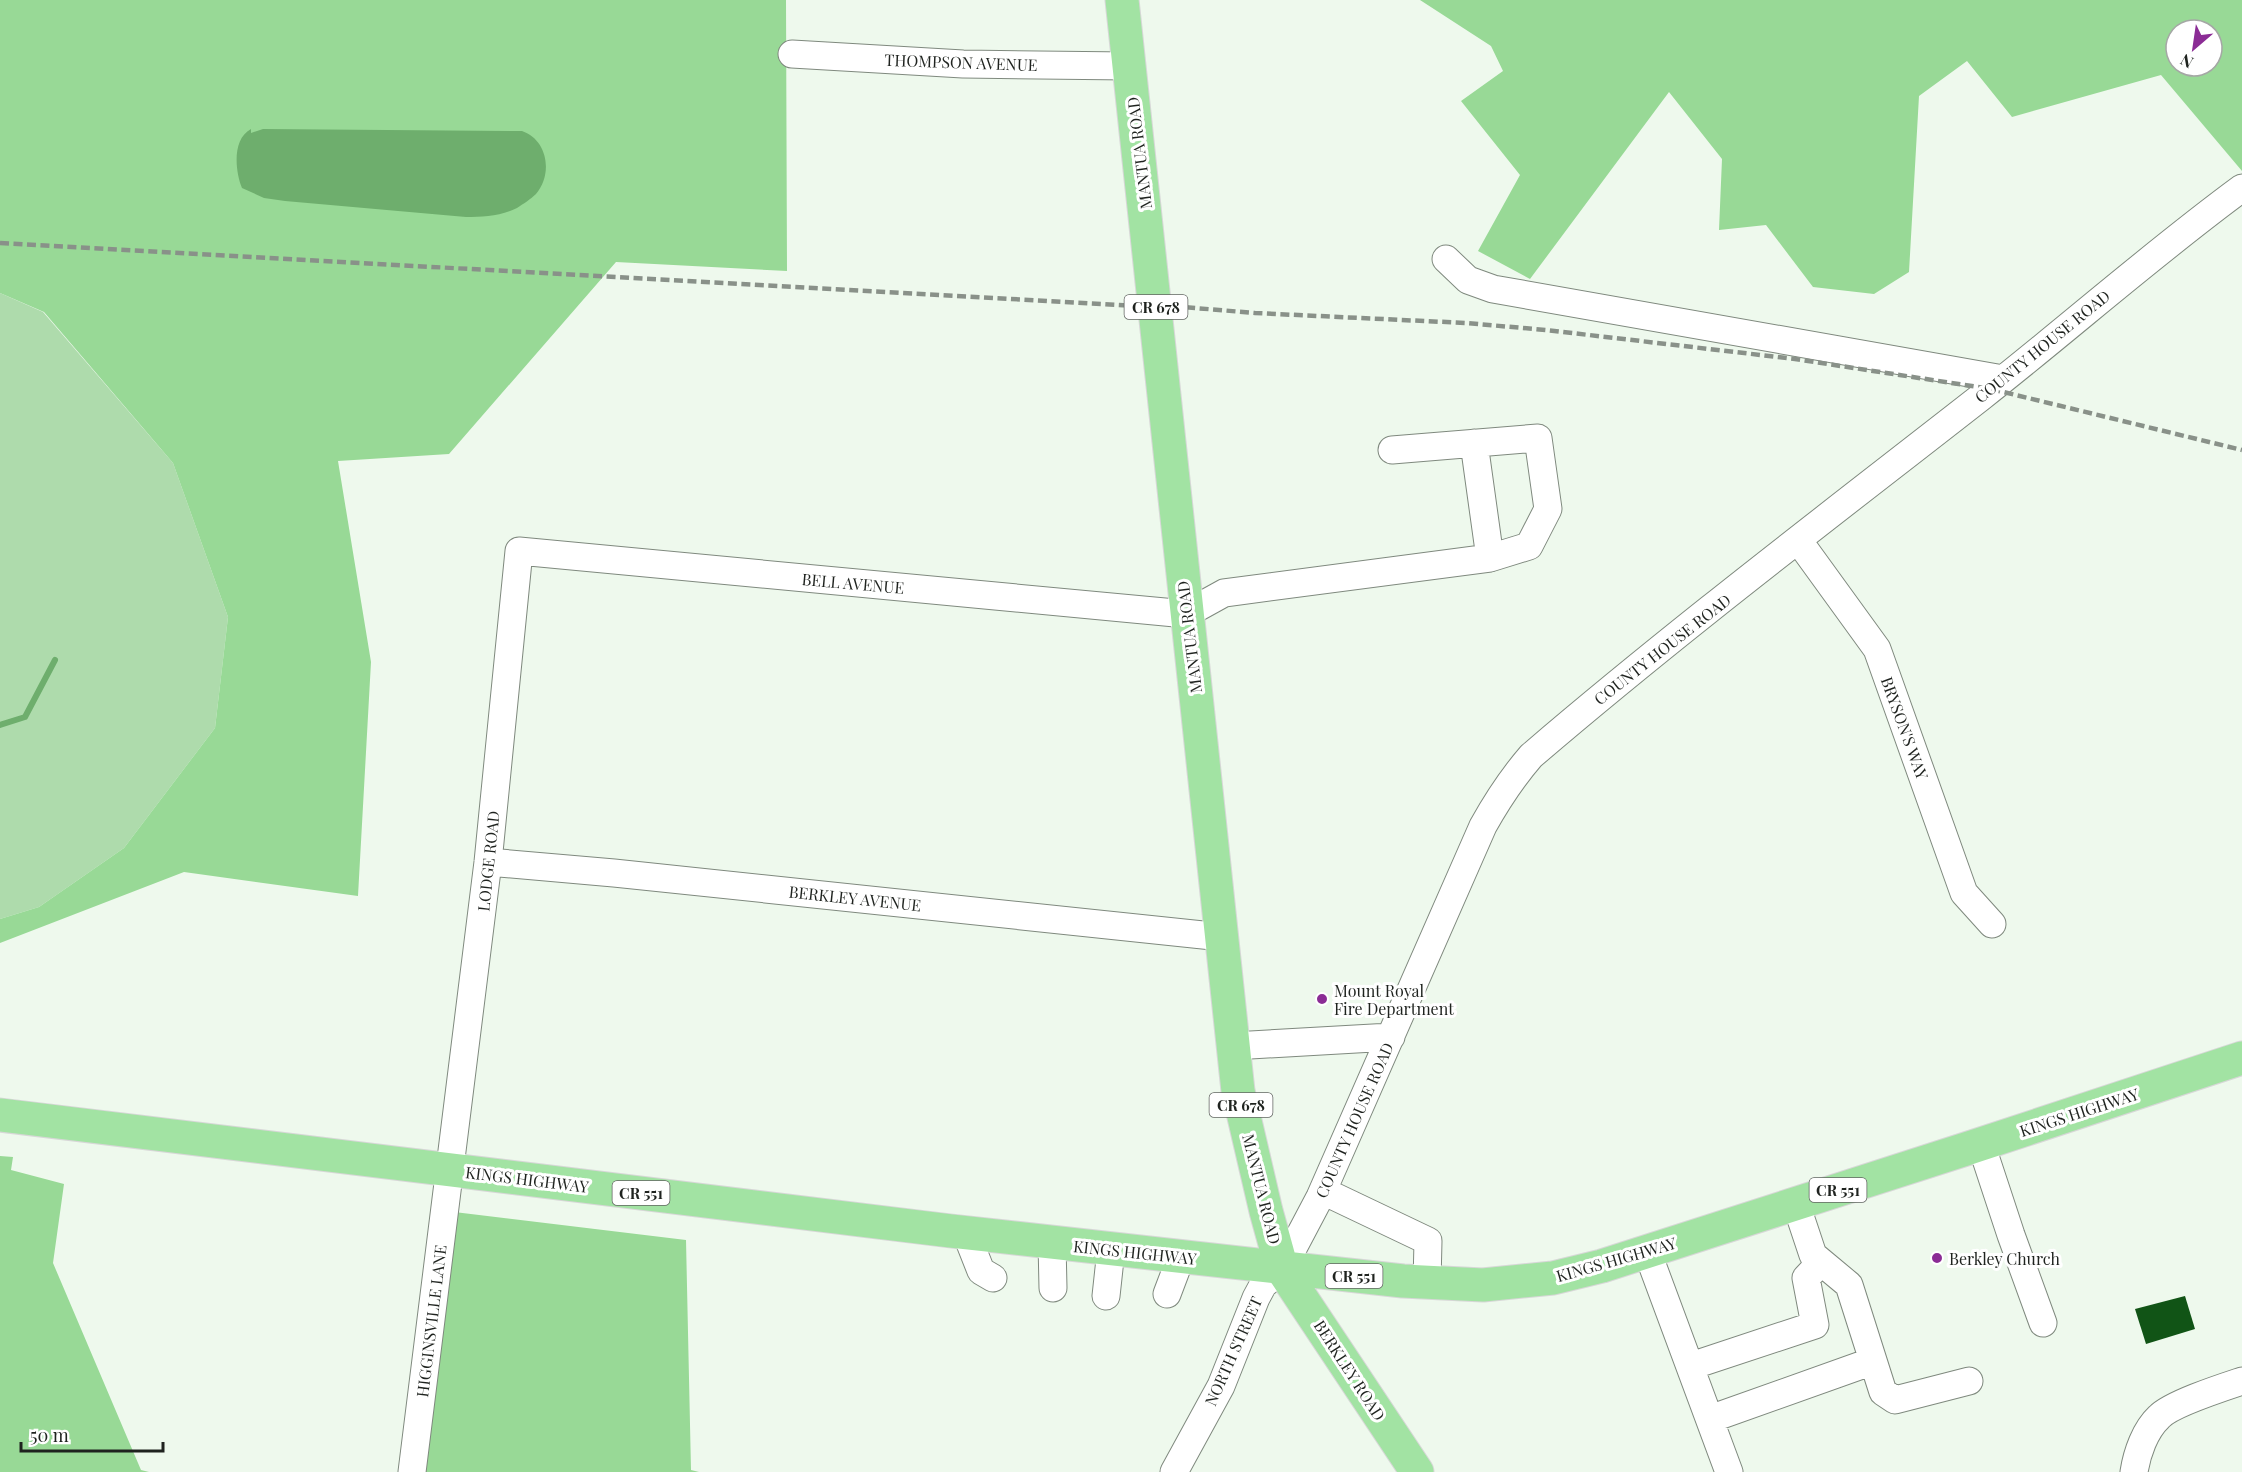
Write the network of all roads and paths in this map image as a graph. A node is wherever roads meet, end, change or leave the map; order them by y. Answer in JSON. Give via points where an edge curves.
{"nodes":[{"id":1,"x":1122,"y":0,"type":"edge"},
{"id":2,"x":792,"y":54,"type":"dead end"},
{"id":3,"x":1129,"y":66,"type":"junction"},
{"id":4,"x":2242,"y":188,"type":"edge"},
{"id":5,"x":1446,"y":259,"type":"dead end"},
{"id":6,"x":2003,"y":379,"type":"junction"},
{"id":7,"x":1474,"y":443,"type":"junction"},
{"id":8,"x":1392,"y":450,"type":"dead end"},
{"id":9,"x":1798,"y":540,"type":"junction"},
{"id":10,"x":519,"y":551,"type":"joint"},
{"id":11,"x":1490,"y":558,"type":"junction"},
{"id":12,"x":1186,"y":614,"type":"junction"},
{"id":13,"x":488,"y":862,"type":"junction"},
{"id":14,"x":1992,"y":924,"type":"dead end"},
{"id":15,"x":1222,"y":937,"type":"junction"},
{"id":16,"x":1391,"y":1037,"type":"junction"},
{"id":17,"x":1233,"y":1047,"type":"junction"},
{"id":18,"x":2242,"y":1058,"type":"edge"},
{"id":19,"x":0,"y":1114,"type":"edge"},
{"id":20,"x":1981,"y":1144,"type":"junction"},
{"id":21,"x":449,"y":1170,"type":"junction"},
{"id":22,"x":1323,"y":1191,"type":"junction"},
{"id":23,"x":1796,"y":1204,"type":"junction"},
{"id":24,"x":966,"y":1233,"type":"junction"},
{"id":25,"x":1052,"y":1243,"type":"junction"},
{"id":26,"x":1111,"y":1250,"type":"junction"},
{"id":27,"x":1647,"y":1251,"type":"junction"},
{"id":28,"x":1181,"y":1257,"type":"junction"},
{"id":29,"x":1821,"y":1262,"type":"junction"},
{"id":30,"x":1282,"y":1269,"type":"junction"},
{"id":31,"x":993,"y":1278,"type":"dead end"},
{"id":32,"x":1427,"y":1283,"type":"junction"},
{"id":33,"x":1053,"y":1288,"type":"dead end"},
{"id":34,"x":1167,"y":1294,"type":"dead end"},
{"id":35,"x":1106,"y":1296,"type":"dead end"},
{"id":36,"x":1858,"y":1311,"type":"junction"},
{"id":37,"x":2043,"y":1323,"type":"dead end"},
{"id":38,"x":1815,"y":1325,"type":"junction"},
{"id":39,"x":1873,"y":1361,"type":"junction"},
{"id":40,"x":1691,"y":1366,"type":"junction"},
{"id":41,"x":1969,"y":1381,"type":"dead end"},
{"id":42,"x":2242,"y":1381,"type":"edge"},
{"id":43,"x":1710,"y":1419,"type":"junction"},
{"id":44,"x":412,"y":1472,"type":"edge"},
{"id":45,"x":1174,"y":1472,"type":"edge"},
{"id":46,"x":1417,"y":1472,"type":"edge"},
{"id":47,"x":1729,"y":1472,"type":"edge"},
{"id":48,"x":2134,"y":1472,"type":"edge"}],
"edges":[{"from":1,"to":3,"type":"main road","name":"MANTUA ROAD","number":"CR 678"},
{"from":2,"to":3,"type":"street","name":"THOMPSON AVENUE","via":[[963,64]]},
{"from":3,"to":12,"type":"main road","name":"MANTUA ROAD","number":"CR 678"},
{"from":4,"to":6,"type":"street","name":"COUNTY HOUSE ROAD","via":[[2181,232]]},
{"from":5,"to":6,"type":"street","via":[[1468,280],[1493,290]]},
{"from":6,"to":9,"type":"street","name":"COUNTY HOUSE ROAD"},
{"from":7,"to":8,"type":"street"},
{"from":7,"to":11,"type":"street"},
{"from":7,"to":11,"type":"street","via":[[1538,438],[1548,509],[1529,546]]},
{"from":9,"to":14,"type":"street","name":"BRYSON'S WAY","via":[[1876,649],[1964,893]]},
{"from":9,"to":16,"type":"street","name":"COUNTY HOUSE ROAD","via":[[1602,696],[1521,767],[1483,826]]},
{"from":10,"to":12,"type":"street","name":"BELL AVENUE"},
{"from":10,"to":13,"type":"street","name":"LODGE ROAD"},
{"from":11,"to":12,"type":"street","via":[[1224,593]]},
{"from":12,"to":15,"type":"main road","name":"MANTUA ROAD","number":"CR 678"},
{"from":13,"to":15,"type":"street","name":"BERKLEY AVENUE"},
{"from":13,"to":21,"type":"street","name":"LODGE ROAD"},
{"from":15,"to":17,"type":"main road","name":"MANTUA ROAD","number":"CR 678"},
{"from":16,"to":17,"type":"street"},
{"from":16,"to":22,"type":"street","name":"COUNTY HOUSE ROAD"},
{"from":17,"to":30,"type":"main road","name":"MANTUA ROAD","number":"CR 678","via":[[1238,1091]]},
{"from":18,"to":20,"type":"main road","name":"KINGS HIGHWAY","number":"CR 551"},
{"from":19,"to":21,"type":"main road","name":"KINGS HIGHWAY","number":"CR 551"},
{"from":20,"to":23,"type":"main road","name":"KINGS HIGHWAY","number":"CR 551"},
{"from":20,"to":37,"type":"street"},
{"from":21,"to":24,"type":"main road","name":"KINGS HIGHWAY","number":"CR 551"},
{"from":21,"to":44,"type":"street","name":"HIGGINSVILLE LANE"},
{"from":22,"to":30,"type":"street","name":"COUNTY HOUSE ROAD"},
{"from":22,"to":32,"type":"street","via":[[1428,1241]]},
{"from":23,"to":27,"type":"main road","name":"KINGS HIGHWAY","number":"CR 551"},
{"from":23,"to":29,"type":"street","via":[[1813,1255]]},
{"from":24,"to":25,"type":"main road","name":"KINGS HIGHWAY","number":"CR 551"},
{"from":24,"to":31,"type":"street","via":[[981,1271]]},
{"from":25,"to":26,"type":"main road","name":"KINGS HIGHWAY","number":"CR 551"},
{"from":25,"to":33,"type":"street"},
{"from":26,"to":28,"type":"main road","name":"KINGS HIGHWAY","number":"CR 551"},
{"from":26,"to":35,"type":"street"},
{"from":27,"to":32,"type":"main road","name":"KINGS HIGHWAY","number":"CR 551","via":[[1553,1278],[1483,1285]]},
{"from":27,"to":40,"type":"street"},
{"from":28,"to":30,"type":"main road","name":"KINGS HIGHWAY","number":"CR 551"},
{"from":28,"to":34,"type":"street"},
{"from":29,"to":36,"type":"street","via":[[1850,1285]]},
{"from":29,"to":38,"type":"street","via":[[1806,1278]]},
{"from":30,"to":32,"type":"main road","name":"KINGS HIGHWAY","number":"CR 551"},
{"from":30,"to":45,"type":"street","name":"NORTH STREET","via":[[1263,1285],[1256,1298],[1221,1386]]},
{"from":30,"to":46,"type":"main road","name":"BERKLEY ROAD","number":"CR 678"},
{"from":36,"to":38,"type":"street"},
{"from":36,"to":39,"type":"street"},
{"from":38,"to":40,"type":"street"},
{"from":39,"to":41,"type":"street","via":[[1883,1392],[1895,1400]]},
{"from":39,"to":43,"type":"street"},
{"from":40,"to":43,"type":"street"},
{"from":42,"to":48,"type":"street","via":[[2161,1414],[2148,1430]]},
{"from":43,"to":47,"type":"street"}]}
